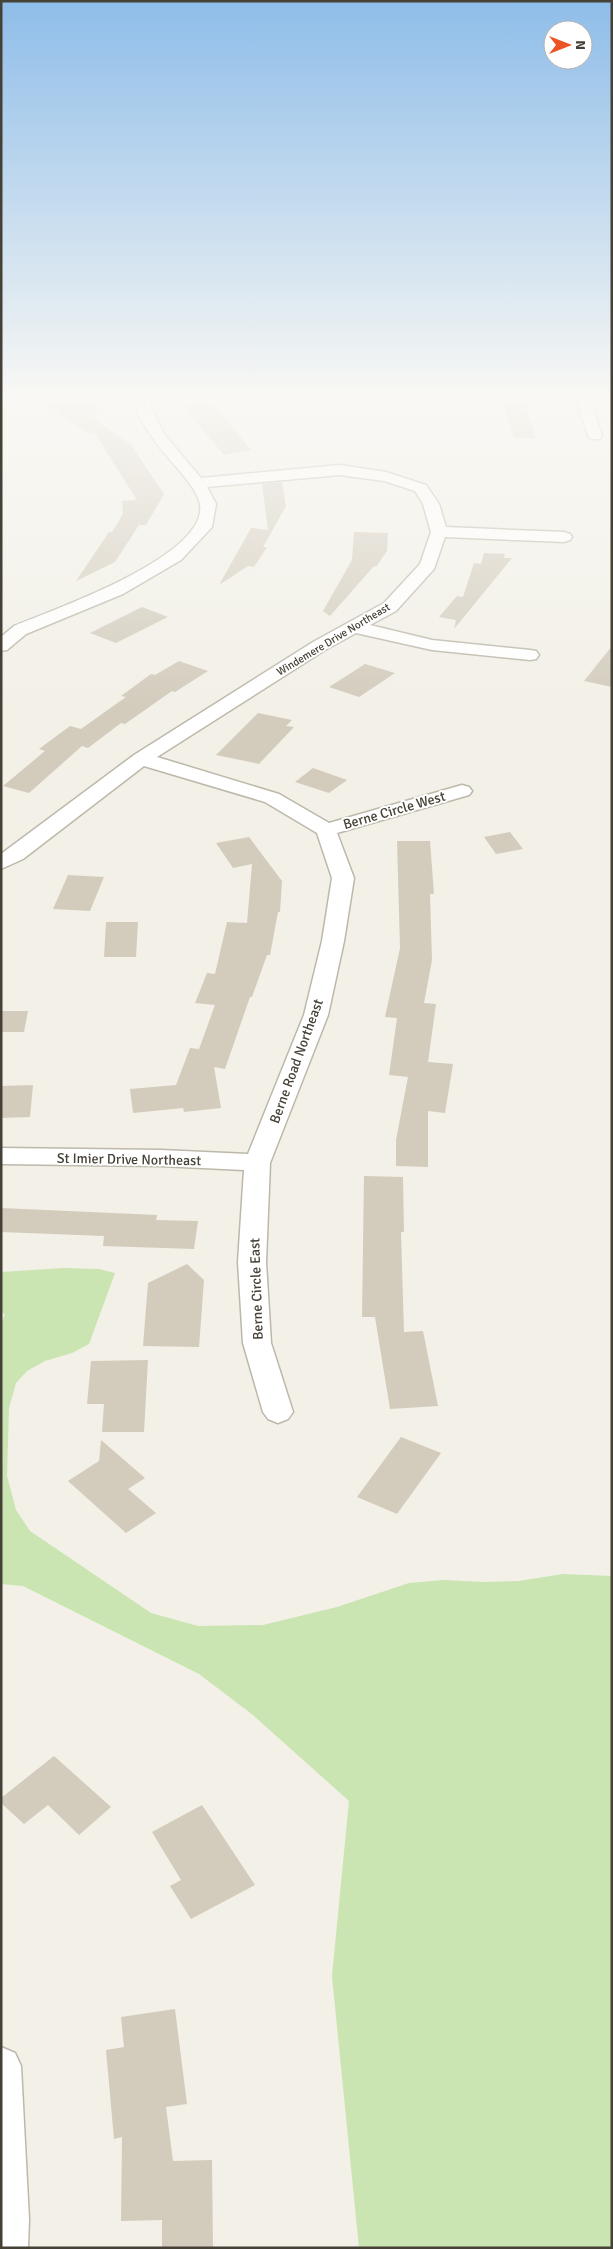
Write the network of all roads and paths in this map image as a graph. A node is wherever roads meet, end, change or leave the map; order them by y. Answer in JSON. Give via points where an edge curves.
{"nodes":[{"id":1,"x":205,"y":499,"type":"edge"},
{"id":2,"x":428,"y":499,"type":"edge"},
{"id":3,"x":439,"y":532,"type":"junction"},
{"id":4,"x":564,"y":537,"type":"dead end"},
{"id":5,"x":1,"y":626,"type":"edge"},
{"id":6,"x":354,"y":627,"type":"junction"},
{"id":7,"x":20,"y":630,"type":"junction"},
{"id":8,"x":1,"y":646,"type":"edge"},
{"id":9,"x":530,"y":655,"type":"dead end"},
{"id":10,"x":141,"y":759,"type":"junction"},
{"id":11,"x":462,"y":791,"type":"dead end"},
{"id":12,"x":326,"y":830,"type":"junction"},
{"id":13,"x":1,"y":862,"type":"edge"},
{"id":14,"x":1,"y":1156,"type":"edge"},
{"id":15,"x":257,"y":1163,"type":"junction"},
{"id":16,"x":278,"y":1412,"type":"dead end"},
{"id":17,"x":1,"y":2066,"type":"edge"},
{"id":18,"x":7,"y":2248,"type":"edge"}],
"edges":[{"from":1,"to":7,"type":"street","via":[[208,504],[204,526],[175,557],[117,590]]},
{"from":2,"to":3,"type":"street"},
{"from":3,"to":4,"type":"street"},
{"from":3,"to":6,"type":"street","name":"Windemere Drive Northeast","via":[[428,565],[390,607]]},
{"from":5,"to":7,"type":"street"},
{"from":6,"to":9,"type":"street","via":[[432,645]]},
{"from":6,"to":10,"type":"street","name":"Windemere Drive Northeast"},
{"from":7,"to":8,"type":"street"},
{"from":10,"to":12,"type":"street","via":[[272,798]]},
{"from":10,"to":13,"type":"street","name":"Windemere Drive Northeast"},
{"from":11,"to":12,"type":"street","name":"Berne Circle West"},
{"from":12,"to":15,"type":"street","name":"Berne Road Northeast","via":[[343,878],[333,941],[316,1015]]},
{"from":14,"to":15,"type":"street","name":"St Imier Drive Northeast"},
{"from":15,"to":16,"type":"street","name":"Berne Circle East","via":[[252,1262],[257,1343]]},
{"from":17,"to":18,"type":"street"}]}
